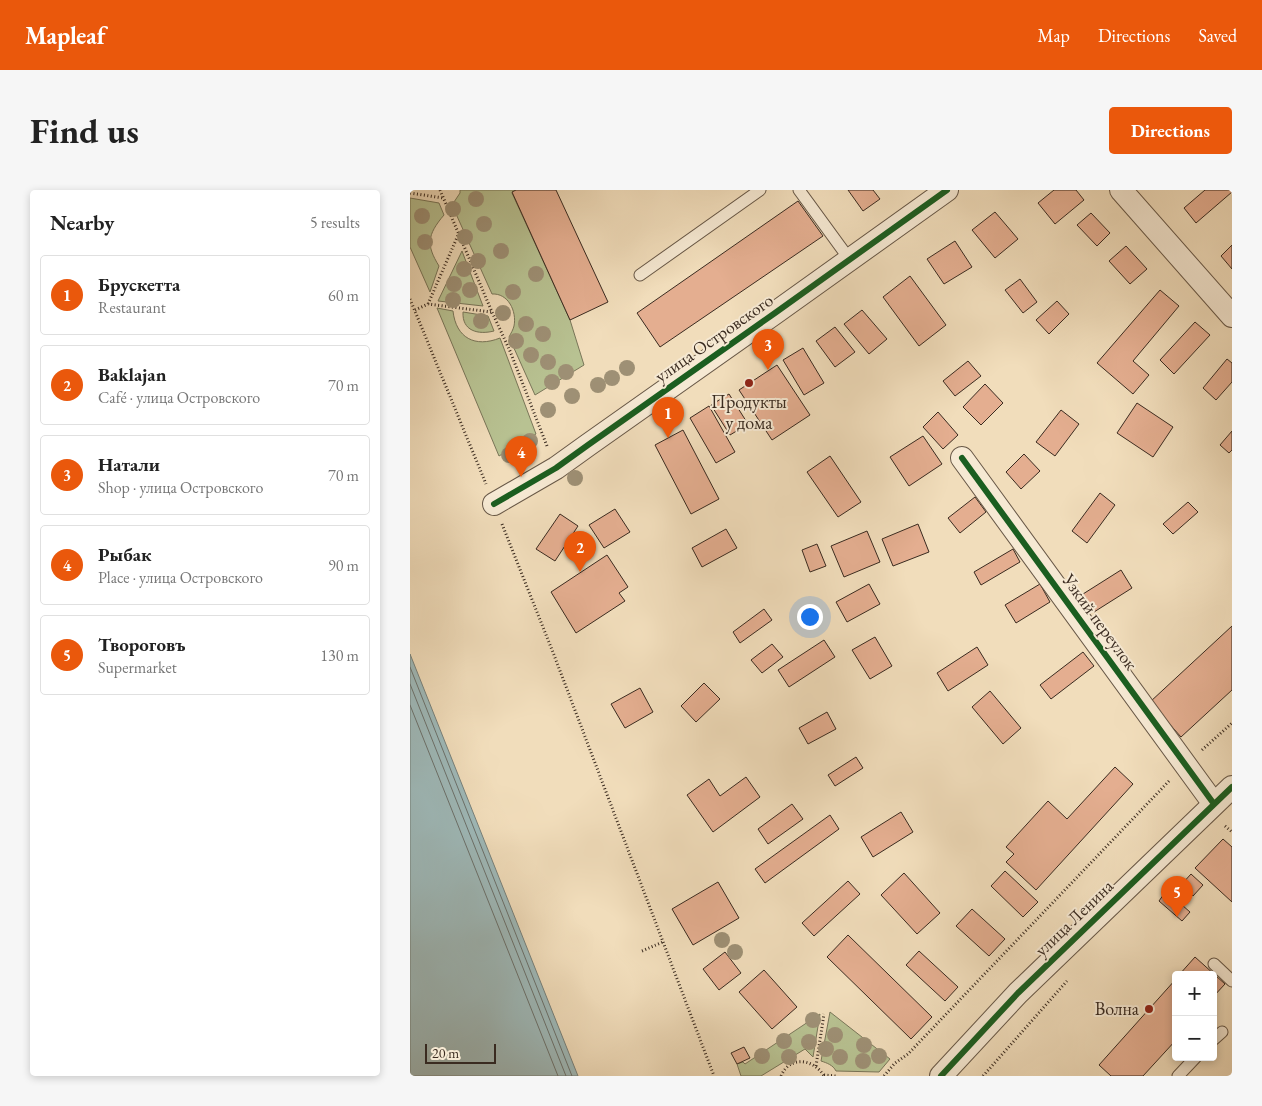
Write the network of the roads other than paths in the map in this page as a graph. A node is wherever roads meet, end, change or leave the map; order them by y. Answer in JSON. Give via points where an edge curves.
{"nodes":[{"id":1,"x":760,"y":190,"type":"edge"},
{"id":2,"x":799,"y":190,"type":"edge"},
{"id":3,"x":947,"y":190,"type":"edge"},
{"id":4,"x":1121,"y":190,"type":"edge"},
{"id":5,"x":850,"y":260,"type":"junction"},
{"id":6,"x":640,"y":275,"type":"dead end"},
{"id":7,"x":1230,"y":309,"type":"edge"},
{"id":8,"x":962,"y":458,"type":"dead end"},
{"id":9,"x":494,"y":504,"type":"road end"},
{"id":10,"x":1232,"y":787,"type":"edge"},
{"id":11,"x":1214,"y":804,"type":"junction"},
{"id":12,"x":1214,"y":964,"type":"dead end"},
{"id":13,"x":1232,"y":981,"type":"edge"},
{"id":14,"x":1222,"y":1032,"type":"dead end"},
{"id":15,"x":1217,"y":1036,"type":"edge"},
{"id":16,"x":1192,"y":1061,"type":"edge"},
{"id":17,"x":941,"y":1076,"type":"edge"},
{"id":18,"x":1178,"y":1076,"type":"edge"}],
"edges":[{"from":1,"to":6,"type":"lane"},
{"from":2,"to":5,"type":"lane"},
{"from":3,"to":5,"type":"street","name":"улица Островского"},
{"from":4,"to":7,"type":"street"},
{"from":5,"to":9,"type":"street","name":"улица Островского","via":[[556,468]]},
{"from":8,"to":11,"type":"street","name":"Узкий переулок"},
{"from":10,"to":11,"type":"street","name":"улица Ленина"},
{"from":11,"to":17,"type":"street","name":"улица Ленина","via":[[1018,993]]},
{"from":12,"to":13,"type":"lane"},
{"from":14,"to":15,"type":"lane"},
{"from":16,"to":18,"type":"lane"}]}
